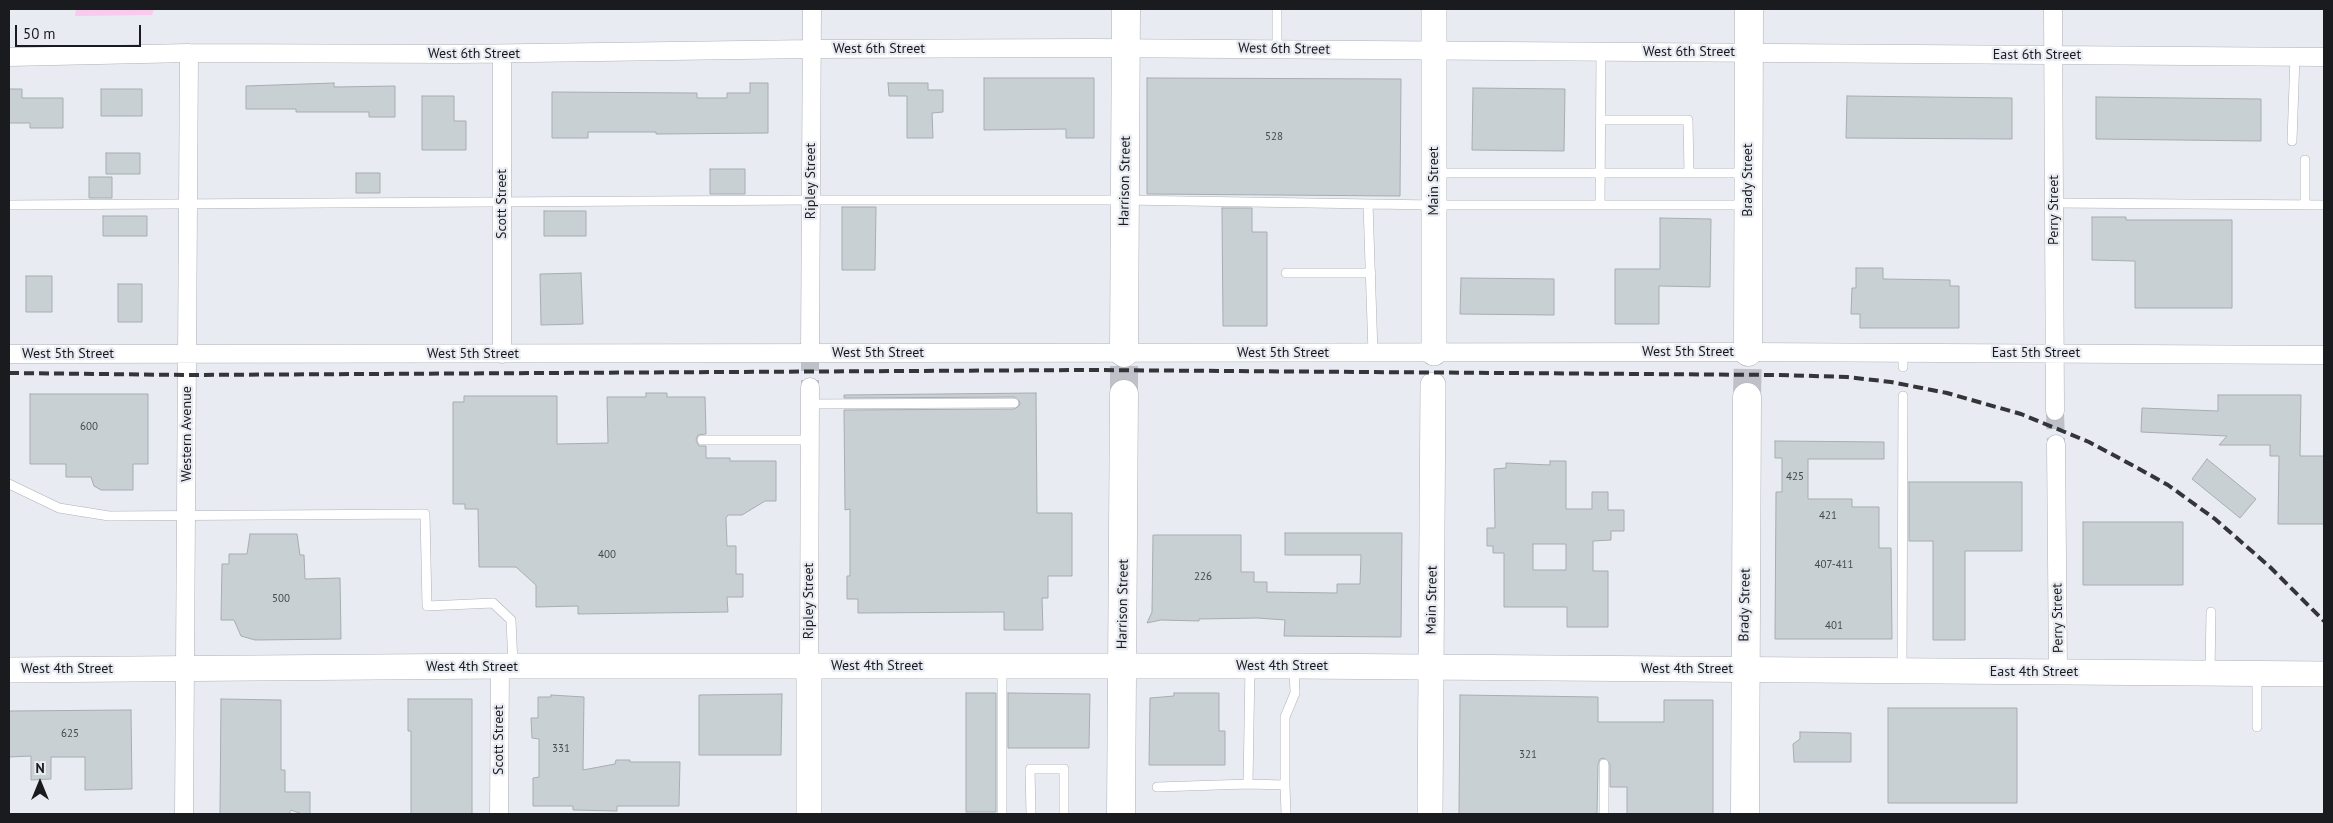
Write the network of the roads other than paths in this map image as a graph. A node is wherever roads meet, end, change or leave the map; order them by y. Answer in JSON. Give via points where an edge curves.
{"nodes":[{"id":1,"x":812,"y":9,"type":"edge"},
{"id":2,"x":1126,"y":9,"type":"edge"},
{"id":3,"x":1277,"y":9,"type":"edge"},
{"id":4,"x":1434,"y":9,"type":"edge"},
{"id":5,"x":1749,"y":9,"type":"edge"},
{"id":6,"x":2053,"y":9,"type":"edge"},
{"id":7,"x":1126,"y":48,"type":"junction"},
{"id":8,"x":812,"y":49,"type":"junction"},
{"id":9,"x":1277,"y":49,"type":"junction"},
{"id":10,"x":1434,"y":50,"type":"junction"},
{"id":11,"x":1601,"y":52,"type":"junction"},
{"id":12,"x":189,"y":53,"type":"junction"},
{"id":13,"x":1749,"y":53,"type":"junction"},
{"id":14,"x":502,"y":54,"type":"junction"},
{"id":15,"x":2053,"y":55,"type":"junction"},
{"id":16,"x":2295,"y":56,"type":"junction"},
{"id":17,"x":9,"y":57,"type":"edge"},
{"id":18,"x":2324,"y":57,"type":"edge"},
{"id":19,"x":1600,"y":120,"type":"junction"},
{"id":20,"x":2292,"y":141,"type":"dead end"},
{"id":21,"x":2305,"y":160,"type":"dead end"},
{"id":22,"x":1435,"y":173,"type":"junction"},
{"id":23,"x":1600,"y":173,"type":"junction"},
{"id":24,"x":1690,"y":173,"type":"junction"},
{"id":25,"x":1748,"y":173,"type":"junction"},
{"id":26,"x":810,"y":200,"type":"junction"},
{"id":27,"x":1124,"y":200,"type":"junction"},
{"id":28,"x":502,"y":203,"type":"junction"},
{"id":29,"x":2054,"y":203,"type":"junction"},
{"id":30,"x":1368,"y":204,"type":"junction"},
{"id":31,"x":188,"y":205,"type":"junction"},
{"id":32,"x":1434,"y":205,"type":"junction"},
{"id":33,"x":1600,"y":205,"type":"junction"},
{"id":34,"x":1748,"y":205,"type":"junction"},
{"id":35,"x":2305,"y":205,"type":"junction"},
{"id":36,"x":2324,"y":205,"type":"edge"},
{"id":37,"x":9,"y":206,"type":"edge"},
{"id":38,"x":1286,"y":273,"type":"dead end"},
{"id":39,"x":1370,"y":273,"type":"junction"},
{"id":40,"x":1748,"y":352,"type":"junction"},
{"id":41,"x":810,"y":353,"type":"junction"},
{"id":42,"x":1124,"y":353,"type":"junction"},
{"id":43,"x":1373,"y":353,"type":"junction"},
{"id":44,"x":1434,"y":353,"type":"junction"},
{"id":45,"x":2055,"y":353,"type":"junction"},
{"id":46,"x":9,"y":354,"type":"edge"},
{"id":47,"x":187,"y":354,"type":"junction"},
{"id":48,"x":502,"y":354,"type":"junction"},
{"id":49,"x":2324,"y":355,"type":"edge"},
{"id":50,"x":1434,"y":385,"type":"dead end"},
{"id":51,"x":1124,"y":394,"type":"tunnel mouth"},
{"id":52,"x":810,"y":396,"type":"joint"},
{"id":53,"x":1903,"y":396,"type":"dead end"},
{"id":54,"x":1747,"y":397,"type":"tunnel mouth"},
{"id":55,"x":1014,"y":403,"type":"dead end"},
{"id":56,"x":2055,"y":411,"type":"tunnel mouth"},
{"id":57,"x":702,"y":440,"type":"dead end"},
{"id":58,"x":810,"y":440,"type":"junction"},
{"id":59,"x":2056,"y":444,"type":"tunnel mouth"},
{"id":60,"x":9,"y":484,"type":"edge"},
{"id":61,"x":186,"y":516,"type":"junction"},
{"id":62,"x":2211,"y":612,"type":"dead end"},
{"id":63,"x":506,"y":666,"type":"junction"},
{"id":64,"x":809,"y":666,"type":"junction"},
{"id":65,"x":1002,"y":666,"type":"junction"},
{"id":66,"x":1122,"y":666,"type":"junction"},
{"id":67,"x":1250,"y":666,"type":"junction"},
{"id":68,"x":1294,"y":666,"type":"junction"},
{"id":69,"x":1431,"y":667,"type":"junction"},
{"id":70,"x":185,"y":668,"type":"junction"},
{"id":71,"x":1745,"y":669,"type":"junction"},
{"id":72,"x":9,"y":670,"type":"edge"},
{"id":73,"x":1902,"y":670,"type":"junction"},
{"id":74,"x":2058,"y":672,"type":"junction"},
{"id":75,"x":2210,"y":673,"type":"junction"},
{"id":76,"x":2257,"y":674,"type":"junction"},
{"id":77,"x":2324,"y":674,"type":"edge"},
{"id":78,"x":2257,"y":727,"type":"dead end"},
{"id":79,"x":1604,"y":764,"type":"dead end"},
{"id":80,"x":1248,"y":784,"type":"junction"},
{"id":81,"x":1285,"y":784,"type":"junction"},
{"id":82,"x":1157,"y":787,"type":"dead end"},
{"id":83,"x":184,"y":814,"type":"edge"},
{"id":84,"x":499,"y":814,"type":"edge"},
{"id":85,"x":809,"y":814,"type":"edge"},
{"id":86,"x":1002,"y":814,"type":"edge"},
{"id":87,"x":1031,"y":814,"type":"edge"},
{"id":88,"x":1064,"y":814,"type":"edge"},
{"id":89,"x":1121,"y":814,"type":"edge"},
{"id":90,"x":1286,"y":814,"type":"edge"},
{"id":91,"x":1430,"y":814,"type":"edge"},
{"id":92,"x":1604,"y":814,"type":"edge"},
{"id":93,"x":1745,"y":814,"type":"edge"}],
"edges":[{"from":1,"to":8,"type":"street","name":"Ripley Street"},
{"from":2,"to":7,"type":"highway","name":"Harrison Street"},
{"from":3,"to":9,"type":"lane"},
{"from":4,"to":10,"type":"main road","name":"Main Street"},
{"from":5,"to":13,"type":"highway","name":"Brady Street"},
{"from":6,"to":15,"type":"street","name":"Perry Street"},
{"from":7,"to":8,"type":"street","name":"West 6th Street"},
{"from":7,"to":9,"type":"street","name":"West 6th Street"},
{"from":7,"to":27,"type":"highway","name":"Harrison Street"},
{"from":8,"to":14,"type":"street","name":"West 6th Street"},
{"from":8,"to":26,"type":"street","name":"Ripley Street"},
{"from":9,"to":10,"type":"street","name":"West 6th Street"},
{"from":10,"to":11,"type":"street","name":"West 6th Street"},
{"from":10,"to":22,"type":"main road","name":"Main Street"},
{"from":11,"to":13,"type":"street","name":"West 6th Street"},
{"from":11,"to":19,"type":"lane"},
{"from":12,"to":14,"type":"street","name":"West 6th Street"},
{"from":12,"to":17,"type":"street","name":"West 6th Street"},
{"from":12,"to":31,"type":"street","name":"Western Avenue"},
{"from":13,"to":15,"type":"street","name":"East 6th Street"},
{"from":13,"to":25,"type":"highway","name":"Brady Street"},
{"from":14,"to":28,"type":"street","name":"Scott Street"},
{"from":15,"to":16,"type":"street","name":"East 6th Street"},
{"from":15,"to":29,"type":"street","name":"Perry Street"},
{"from":16,"to":18,"type":"street","name":"East 6th Street"},
{"from":16,"to":20,"type":"lane"},
{"from":19,"to":23,"type":"lane"},
{"from":19,"to":24,"type":"lane","via":[[1688,120]]},
{"from":21,"to":35,"type":"lane"},
{"from":22,"to":23,"type":"lane"},
{"from":22,"to":32,"type":"main road","name":"Main Street"},
{"from":23,"to":24,"type":"lane"},
{"from":23,"to":33,"type":"lane"},
{"from":24,"to":25,"type":"lane"},
{"from":25,"to":34,"type":"highway","name":"Brady Street"},
{"from":26,"to":27,"type":"lane"},
{"from":26,"to":28,"type":"lane"},
{"from":26,"to":41,"type":"street","name":"Ripley Street"},
{"from":27,"to":30,"type":"lane"},
{"from":27,"to":42,"type":"highway","name":"Harrison Street"},
{"from":28,"to":31,"type":"lane"},
{"from":28,"to":48,"type":"street","name":"Scott Street"},
{"from":29,"to":35,"type":"lane"},
{"from":29,"to":45,"type":"street","name":"Perry Street"},
{"from":30,"to":32,"type":"lane"},
{"from":30,"to":39,"type":"lane"},
{"from":31,"to":37,"type":"lane"},
{"from":31,"to":47,"type":"street","name":"Western Avenue"},
{"from":32,"to":33,"type":"lane"},
{"from":32,"to":44,"type":"main road","name":"Main Street"},
{"from":33,"to":34,"type":"lane"},
{"from":34,"to":40,"type":"highway","name":"Brady Street"},
{"from":35,"to":36,"type":"lane"},
{"from":38,"to":39,"type":"lane"},
{"from":39,"to":43,"type":"lane"},
{"from":40,"to":44,"type":"street","name":"West 5th Street"},
{"from":40,"to":45,"type":"street","name":"East 5th Street","via":[[1903,360]]},
{"from":41,"to":42,"type":"street","name":"West 5th Street"},
{"from":41,"to":48,"type":"street","name":"West 5th Street"},
{"from":42,"to":43,"type":"street","name":"West 5th Street"},
{"from":43,"to":44,"type":"street","name":"West 5th Street"},
{"from":45,"to":49,"type":"street","name":"East 5th Street"},
{"from":45,"to":56,"type":"street","name":"Perry Street"},
{"from":46,"to":47,"type":"street","name":"West 5th Street"},
{"from":47,"to":48,"type":"street","name":"West 5th Street"},
{"from":47,"to":61,"type":"street","name":"Western Avenue"},
{"from":50,"to":69,"type":"main road","name":"Main Street"},
{"from":51,"to":66,"type":"highway","name":"Harrison Street"},
{"from":52,"to":55,"type":"lane"},
{"from":52,"to":58,"type":"street","name":"Ripley Street"},
{"from":53,"to":73,"type":"lane"},
{"from":54,"to":71,"type":"highway","name":"Brady Street"},
{"from":57,"to":58,"type":"lane"},
{"from":58,"to":64,"type":"street","name":"Ripley Street"},
{"from":59,"to":74,"type":"street","name":"Perry Street"},
{"from":60,"to":61,"type":"lane","via":[[59,508],[109,516]]},
{"from":61,"to":63,"type":"lane","via":[[425,514],[427,606],[493,603],[511,620]]},
{"from":61,"to":70,"type":"street","name":"Western Avenue"},
{"from":62,"to":75,"type":"lane"},
{"from":63,"to":64,"type":"main road","name":"West 4th Street"},
{"from":63,"to":70,"type":"main road","name":"West 4th Street"},
{"from":63,"to":84,"type":"street","name":"Scott Street"},
{"from":64,"to":65,"type":"main road","name":"West 4th Street"},
{"from":64,"to":85,"type":"main road","name":"Ripley Street"},
{"from":65,"to":66,"type":"main road","name":"West 4th Street"},
{"from":65,"to":86,"type":"lane"},
{"from":66,"to":67,"type":"main road","name":"West 4th Street"},
{"from":66,"to":89,"type":"highway","name":"Harrison Street"},
{"from":67,"to":68,"type":"main road","name":"West 4th Street"},
{"from":67,"to":80,"type":"lane"},
{"from":68,"to":69,"type":"main road","name":"West 4th Street"},
{"from":68,"to":81,"type":"lane","via":[[1296,693],[1285,717]]},
{"from":69,"to":71,"type":"main road","name":"West 4th Street"},
{"from":69,"to":91,"type":"main road","name":"Main Street"},
{"from":70,"to":72,"type":"main road","name":"West 4th Street"},
{"from":70,"to":83,"type":"street","name":"Western Avenue"},
{"from":71,"to":73,"type":"main road","name":"East 4th Street"},
{"from":71,"to":93,"type":"highway","name":"Brady Street"},
{"from":73,"to":74,"type":"main road","name":"East 4th Street"},
{"from":74,"to":75,"type":"main road","name":"East 4th Street"},
{"from":75,"to":76,"type":"main road","name":"East 4th Street"},
{"from":76,"to":77,"type":"main road","name":"East 4th Street"},
{"from":76,"to":78,"type":"lane"},
{"from":79,"to":92,"type":"lane"},
{"from":80,"to":81,"type":"lane"},
{"from":80,"to":82,"type":"lane"},
{"from":81,"to":90,"type":"lane"},
{"from":87,"to":88,"type":"lane","via":[[1030,769],[1064,769]]}]}
